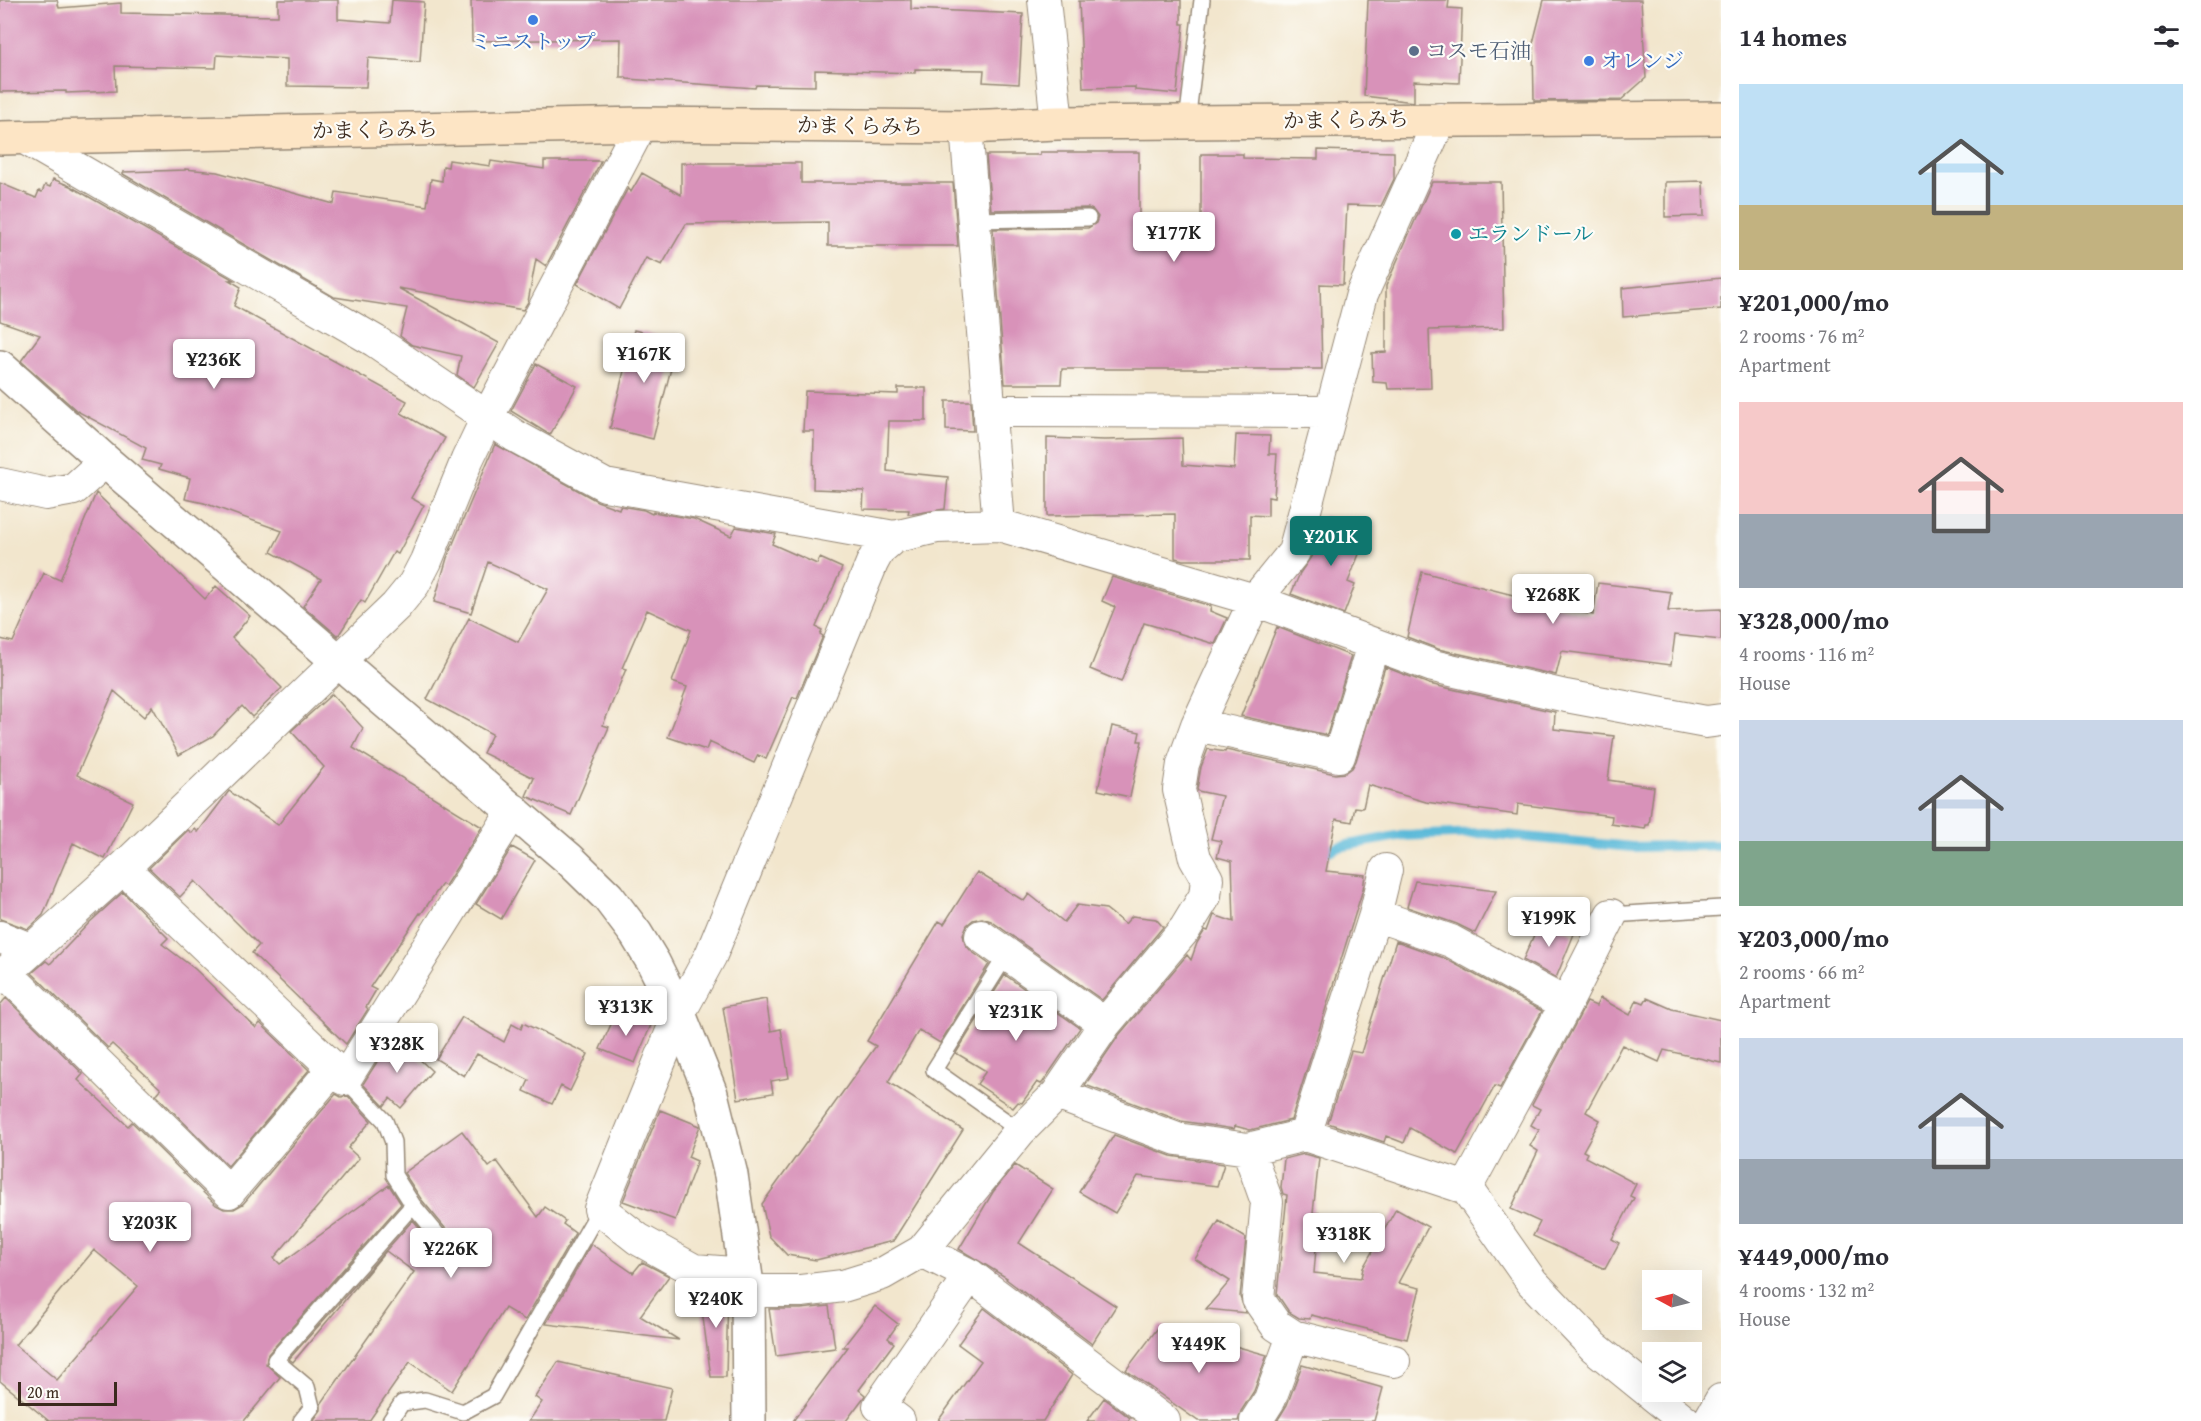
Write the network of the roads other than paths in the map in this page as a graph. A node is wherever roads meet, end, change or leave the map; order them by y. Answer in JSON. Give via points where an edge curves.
{"nodes":[{"id":1,"x":1044,"y":0,"type":"edge"},
{"id":2,"x":1202,"y":0,"type":"edge"},
{"id":3,"x":1721,"y":118,"type":"edge"},
{"id":4,"x":1440,"y":119,"type":"junction"},
{"id":5,"x":1187,"y":122,"type":"junction"},
{"id":6,"x":1058,"y":123,"type":"junction"},
{"id":7,"x":641,"y":124,"type":"junction"},
{"id":8,"x":966,"y":127,"type":"junction"},
{"id":9,"x":13,"y":138,"type":"edge"},
{"id":10,"x":1088,"y":218,"type":"dead end"},
{"id":11,"x":974,"y":220,"type":"junction"},
{"id":12,"x":0,"y":367,"type":"edge"},
{"id":13,"x":989,"y":411,"type":"junction"},
{"id":14,"x":1330,"y":412,"type":"junction"},
{"id":15,"x":487,"y":418,"type":"junction"},
{"id":16,"x":105,"y":461,"type":"junction"},
{"id":17,"x":0,"y":484,"type":"edge"},
{"id":18,"x":999,"y":525,"type":"junction"},
{"id":19,"x":894,"y":537,"type":"junction"},
{"id":20,"x":1255,"y":600,"type":"junction"},
{"id":21,"x":1372,"y":645,"type":"junction"},
{"id":22,"x":339,"y":662,"type":"junction"},
{"id":23,"x":1721,"y":720,"type":"edge"},
{"id":24,"x":1197,"y":725,"type":"junction"},
{"id":25,"x":514,"y":810,"type":"junction"},
{"id":26,"x":123,"y":868,"type":"junction"},
{"id":27,"x":1386,"y":870,"type":"dead end"},
{"id":28,"x":1721,"y":908,"type":"edge"},
{"id":29,"x":1375,"y":915,"type":"junction"},
{"id":30,"x":1611,"y":915,"type":"joint"},
{"id":31,"x":981,"y":936,"type":"dead end"},
{"id":32,"x":0,"y":937,"type":"edge"},
{"id":33,"x":30,"y":949,"type":"junction"},
{"id":34,"x":1007,"y":954,"type":"junction"},
{"id":35,"x":3,"y":975,"type":"edge"},
{"id":36,"x":1566,"y":1004,"type":"junction"},
{"id":37,"x":679,"y":1014,"type":"junction"},
{"id":38,"x":1105,"y":1024,"type":"junction"},
{"id":39,"x":339,"y":1074,"type":"junction"},
{"id":40,"x":1057,"y":1094,"type":"junction"},
{"id":41,"x":1020,"y":1131,"type":"junction"},
{"id":42,"x":1305,"y":1135,"type":"junction"},
{"id":43,"x":1248,"y":1149,"type":"junction"},
{"id":44,"x":1466,"y":1188,"type":"junction"},
{"id":45,"x":413,"y":1205,"type":"junction"},
{"id":46,"x":600,"y":1209,"type":"junction"},
{"id":47,"x":922,"y":1251,"type":"junction"},
{"id":48,"x":452,"y":1252,"type":"dead end"},
{"id":49,"x":970,"y":1275,"type":"junction"},
{"id":50,"x":746,"y":1282,"type":"junction"},
{"id":51,"x":1293,"y":1336,"type":"junction"},
{"id":52,"x":1394,"y":1361,"type":"dead end"},
{"id":53,"x":1721,"y":1400,"type":"edge"},
{"id":54,"x":301,"y":1421,"type":"edge"},
{"id":55,"x":390,"y":1421,"type":"edge"},
{"id":56,"x":749,"y":1421,"type":"edge"},
{"id":57,"x":899,"y":1421,"type":"edge"},
{"id":58,"x":1164,"y":1421,"type":"edge"},
{"id":59,"x":1256,"y":1421,"type":"edge"},
{"id":60,"x":1684,"y":1421,"type":"edge"},
{"id":61,"x":1709,"y":1421,"type":"edge"}],
"edges":[{"from":1,"to":6,"type":"street"},
{"from":2,"to":5,"type":"lane"},
{"from":3,"to":4,"type":"main road","name":"かまくらみち"},
{"from":4,"to":5,"type":"main road","name":"かまくらみち"},
{"from":4,"to":14,"type":"street","via":[[1362,294]]},
{"from":5,"to":6,"type":"main road","name":"かまくらみち"},
{"from":6,"to":8,"type":"main road","name":"かまくらみち"},
{"from":7,"to":8,"type":"main road","name":"かまくらみち"},
{"from":7,"to":9,"type":"main road","name":"かまくらみち"},
{"from":7,"to":15,"type":"street"},
{"from":8,"to":11,"type":"street"},
{"from":9,"to":15,"type":"street","via":[[375,341]]},
{"from":10,"to":11,"type":"lane"},
{"from":11,"to":13,"type":"street"},
{"from":12,"to":16,"type":"street"},
{"from":13,"to":14,"type":"street"},
{"from":13,"to":18,"type":"street"},
{"from":14,"to":20,"type":"street","via":[[1294,552]]},
{"from":15,"to":19,"type":"street","via":[[605,485]]},
{"from":15,"to":22,"type":"street","via":[[414,584]]},
{"from":16,"to":17,"type":"street","via":[[74,489],[46,494]]},
{"from":16,"to":22,"type":"street"},
{"from":18,"to":19,"type":"street","via":[[937,527]]},
{"from":18,"to":20,"type":"street"},
{"from":19,"to":37,"type":"street","via":[[879,550],[872,563],[711,955]]},
{"from":20,"to":21,"type":"street"},
{"from":20,"to":24,"type":"street"},
{"from":21,"to":23,"type":"street","via":[[1433,666],[1566,696],[1706,722]]},
{"from":21,"to":24,"type":"street","via":[[1339,756]]},
{"from":22,"to":25,"type":"street"},
{"from":22,"to":26,"type":"street"},
{"from":24,"to":38,"type":"street","via":[[1183,764],[1179,790],[1195,858],[1206,879],[1205,896],[1185,929]]},
{"from":25,"to":37,"type":"street","via":[[608,897],[653,962]]},
{"from":25,"to":39,"type":"street"},
{"from":26,"to":33,"type":"street"},
{"from":26,"to":39,"type":"street"},
{"from":27,"to":29,"type":"street"},
{"from":28,"to":30,"type":"lane"},
{"from":29,"to":36,"type":"street","via":[[1451,941]]},
{"from":29,"to":42,"type":"street"},
{"from":30,"to":36,"type":"street"},
{"from":31,"to":34,"type":"street"},
{"from":32,"to":33,"type":"street"},
{"from":33,"to":35,"type":"street"},
{"from":34,"to":38,"type":"street"},
{"from":34,"to":41,"type":"lane","via":[[934,1070]]},
{"from":35,"to":39,"type":"street","via":[[230,1192]]},
{"from":36,"to":44,"type":"street"},
{"from":37,"to":46,"type":"street"},
{"from":37,"to":50,"type":"street","via":[[711,1094],[731,1175]]},
{"from":38,"to":40,"type":"street"},
{"from":39,"to":45,"type":"lane","via":[[385,1121],[393,1142],[394,1175]]},
{"from":40,"to":41,"type":"street"},
{"from":40,"to":43,"type":"street","via":[[1177,1139]]},
{"from":41,"to":47,"type":"street"},
{"from":42,"to":43,"type":"street"},
{"from":42,"to":44,"type":"street"},
{"from":43,"to":51,"type":"street","via":[[1266,1202],[1258,1299],[1276,1325]]},
{"from":44,"to":60,"type":"street","via":[[1532,1282],[1594,1347]]},
{"from":45,"to":48,"type":"lane"},
{"from":45,"to":54,"type":"lane","via":[[275,1360],[308,1387],[312,1407]]},
{"from":46,"to":50,"type":"street","via":[[638,1239],[694,1270]]},
{"from":46,"to":55,"type":"lane","via":[[493,1396],[463,1412],[425,1400],[402,1403]]},
{"from":47,"to":49,"type":"street"},
{"from":47,"to":50,"type":"street","via":[[882,1274],[843,1286],[801,1291]]},
{"from":49,"to":57,"type":"street","via":[[879,1407]]},
{"from":49,"to":58,"type":"street"},
{"from":50,"to":56,"type":"street"},
{"from":51,"to":52,"type":"street"},
{"from":51,"to":59,"type":"street","via":[[1270,1399]]},
{"from":53,"to":61,"type":"street"}]}
